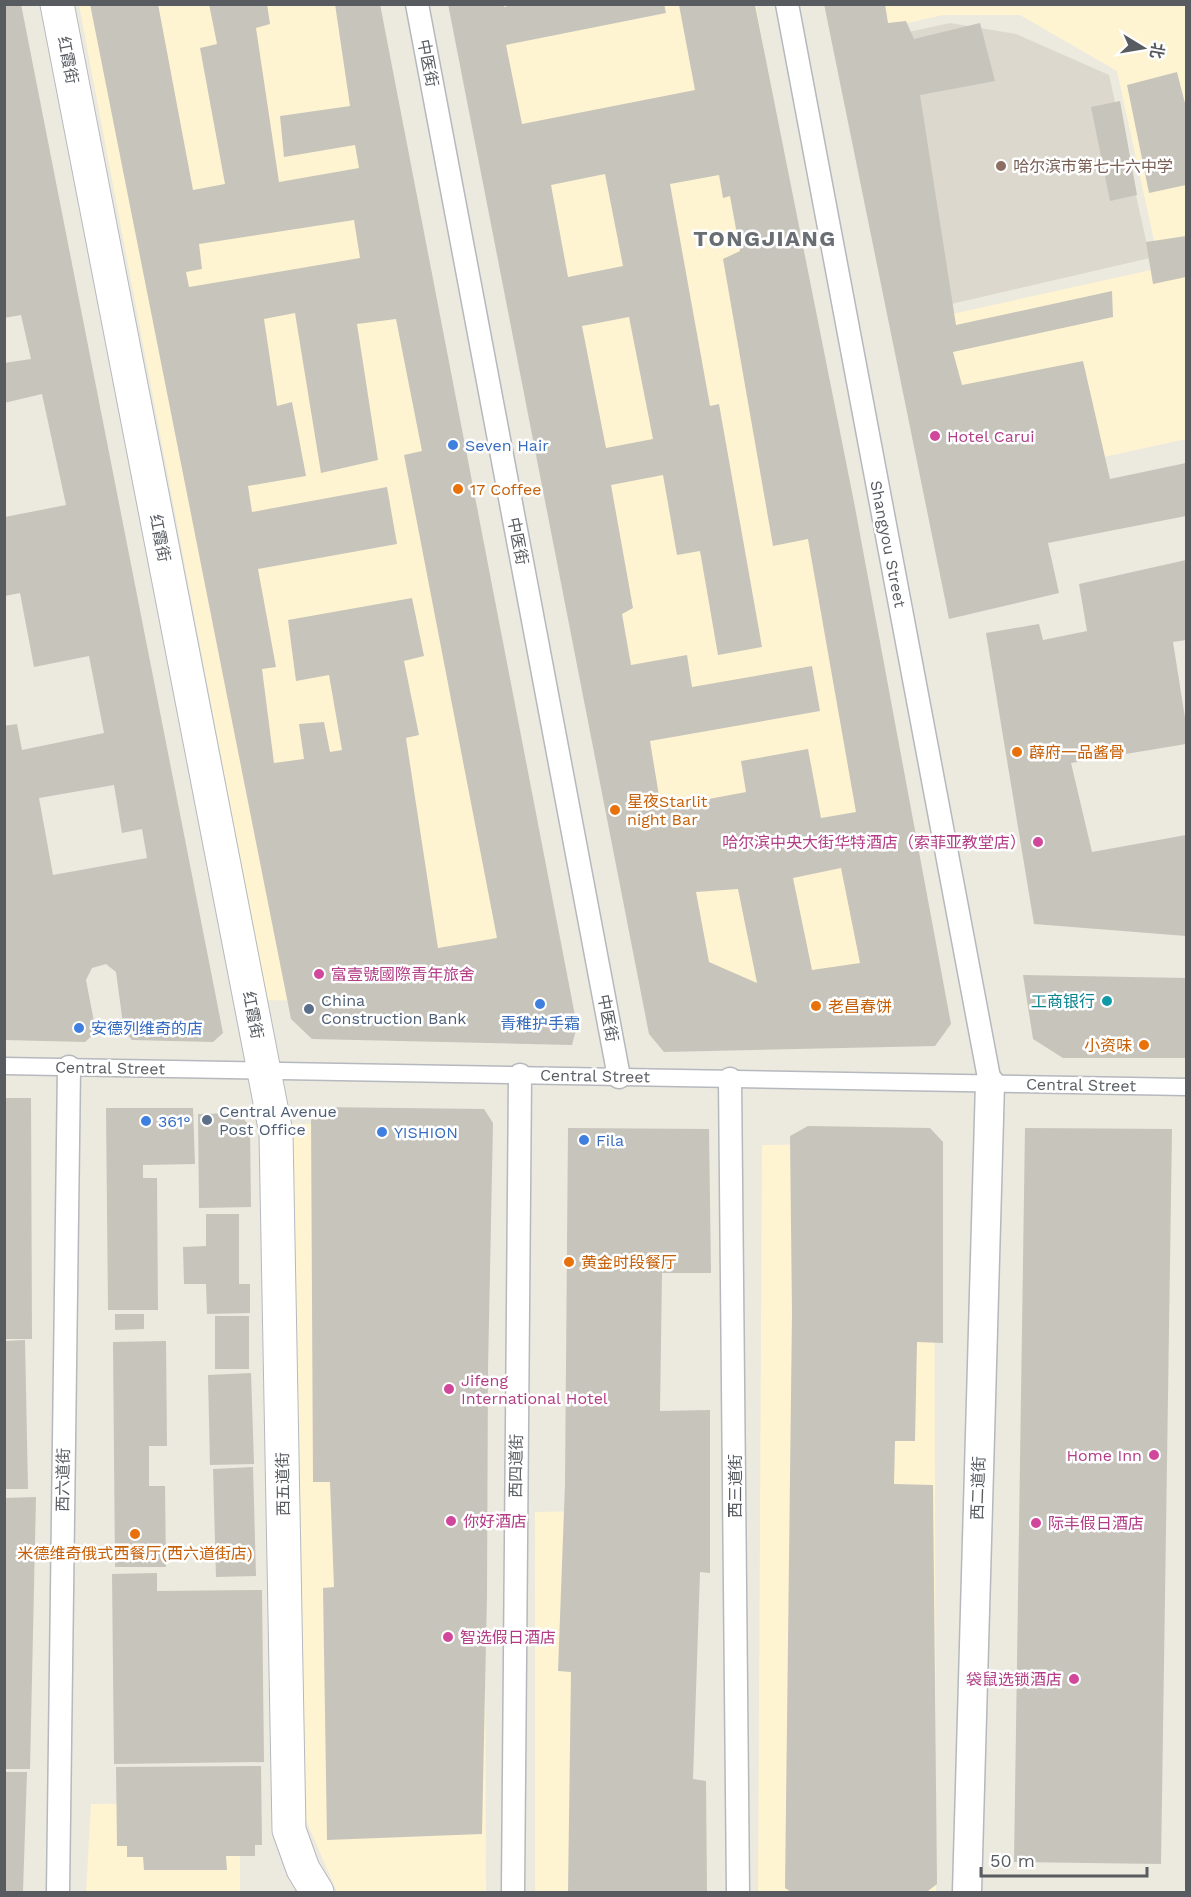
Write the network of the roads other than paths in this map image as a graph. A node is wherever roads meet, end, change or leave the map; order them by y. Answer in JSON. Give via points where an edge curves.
{"nodes":[{"id":1,"x":57,"y":4,"type":"edge"},
{"id":2,"x":417,"y":4,"type":"edge"},
{"id":3,"x":787,"y":4,"type":"edge"},
{"id":4,"x":4,"y":1066,"type":"edge"},
{"id":5,"x":69,"y":1067,"type":"junction"},
{"id":6,"x":263,"y":1071,"type":"junction"},
{"id":7,"x":520,"y":1075,"type":"junction"},
{"id":8,"x":619,"y":1077,"type":"junction"},
{"id":9,"x":730,"y":1079,"type":"junction"},
{"id":10,"x":990,"y":1083,"type":"junction"},
{"id":11,"x":1186,"y":1087,"type":"edge"},
{"id":12,"x":58,"y":1893,"type":"edge"},
{"id":13,"x":317,"y":1893,"type":"edge"},
{"id":14,"x":513,"y":1893,"type":"edge"},
{"id":15,"x":738,"y":1893,"type":"edge"},
{"id":16,"x":967,"y":1893,"type":"edge"}],
"edges":[{"from":1,"to":6,"type":"main road","name":"红霞街"},
{"from":2,"to":8,"type":"street","name":"中医街"},
{"from":3,"to":10,"type":"street","name":"Shangyou Street"},
{"from":4,"to":5,"type":"street","name":"Central Street"},
{"from":5,"to":6,"type":"street","name":"Central Street"},
{"from":5,"to":12,"type":"street","name":"西六道街"},
{"from":6,"to":7,"type":"street","name":"Central Street"},
{"from":6,"to":13,"type":"main road","name":"西五道街","via":[[276,1132],[289,1830],[303,1869]]},
{"from":7,"to":8,"type":"street","name":"Central Street"},
{"from":7,"to":14,"type":"street","name":"西四道街"},
{"from":8,"to":9,"type":"street","name":"Central Street"},
{"from":9,"to":10,"type":"street","name":"Central Street"},
{"from":9,"to":15,"type":"street","name":"西三道街"},
{"from":10,"to":11,"type":"street","name":"Central Street"},
{"from":10,"to":16,"type":"street","name":"西二道街"}]}
